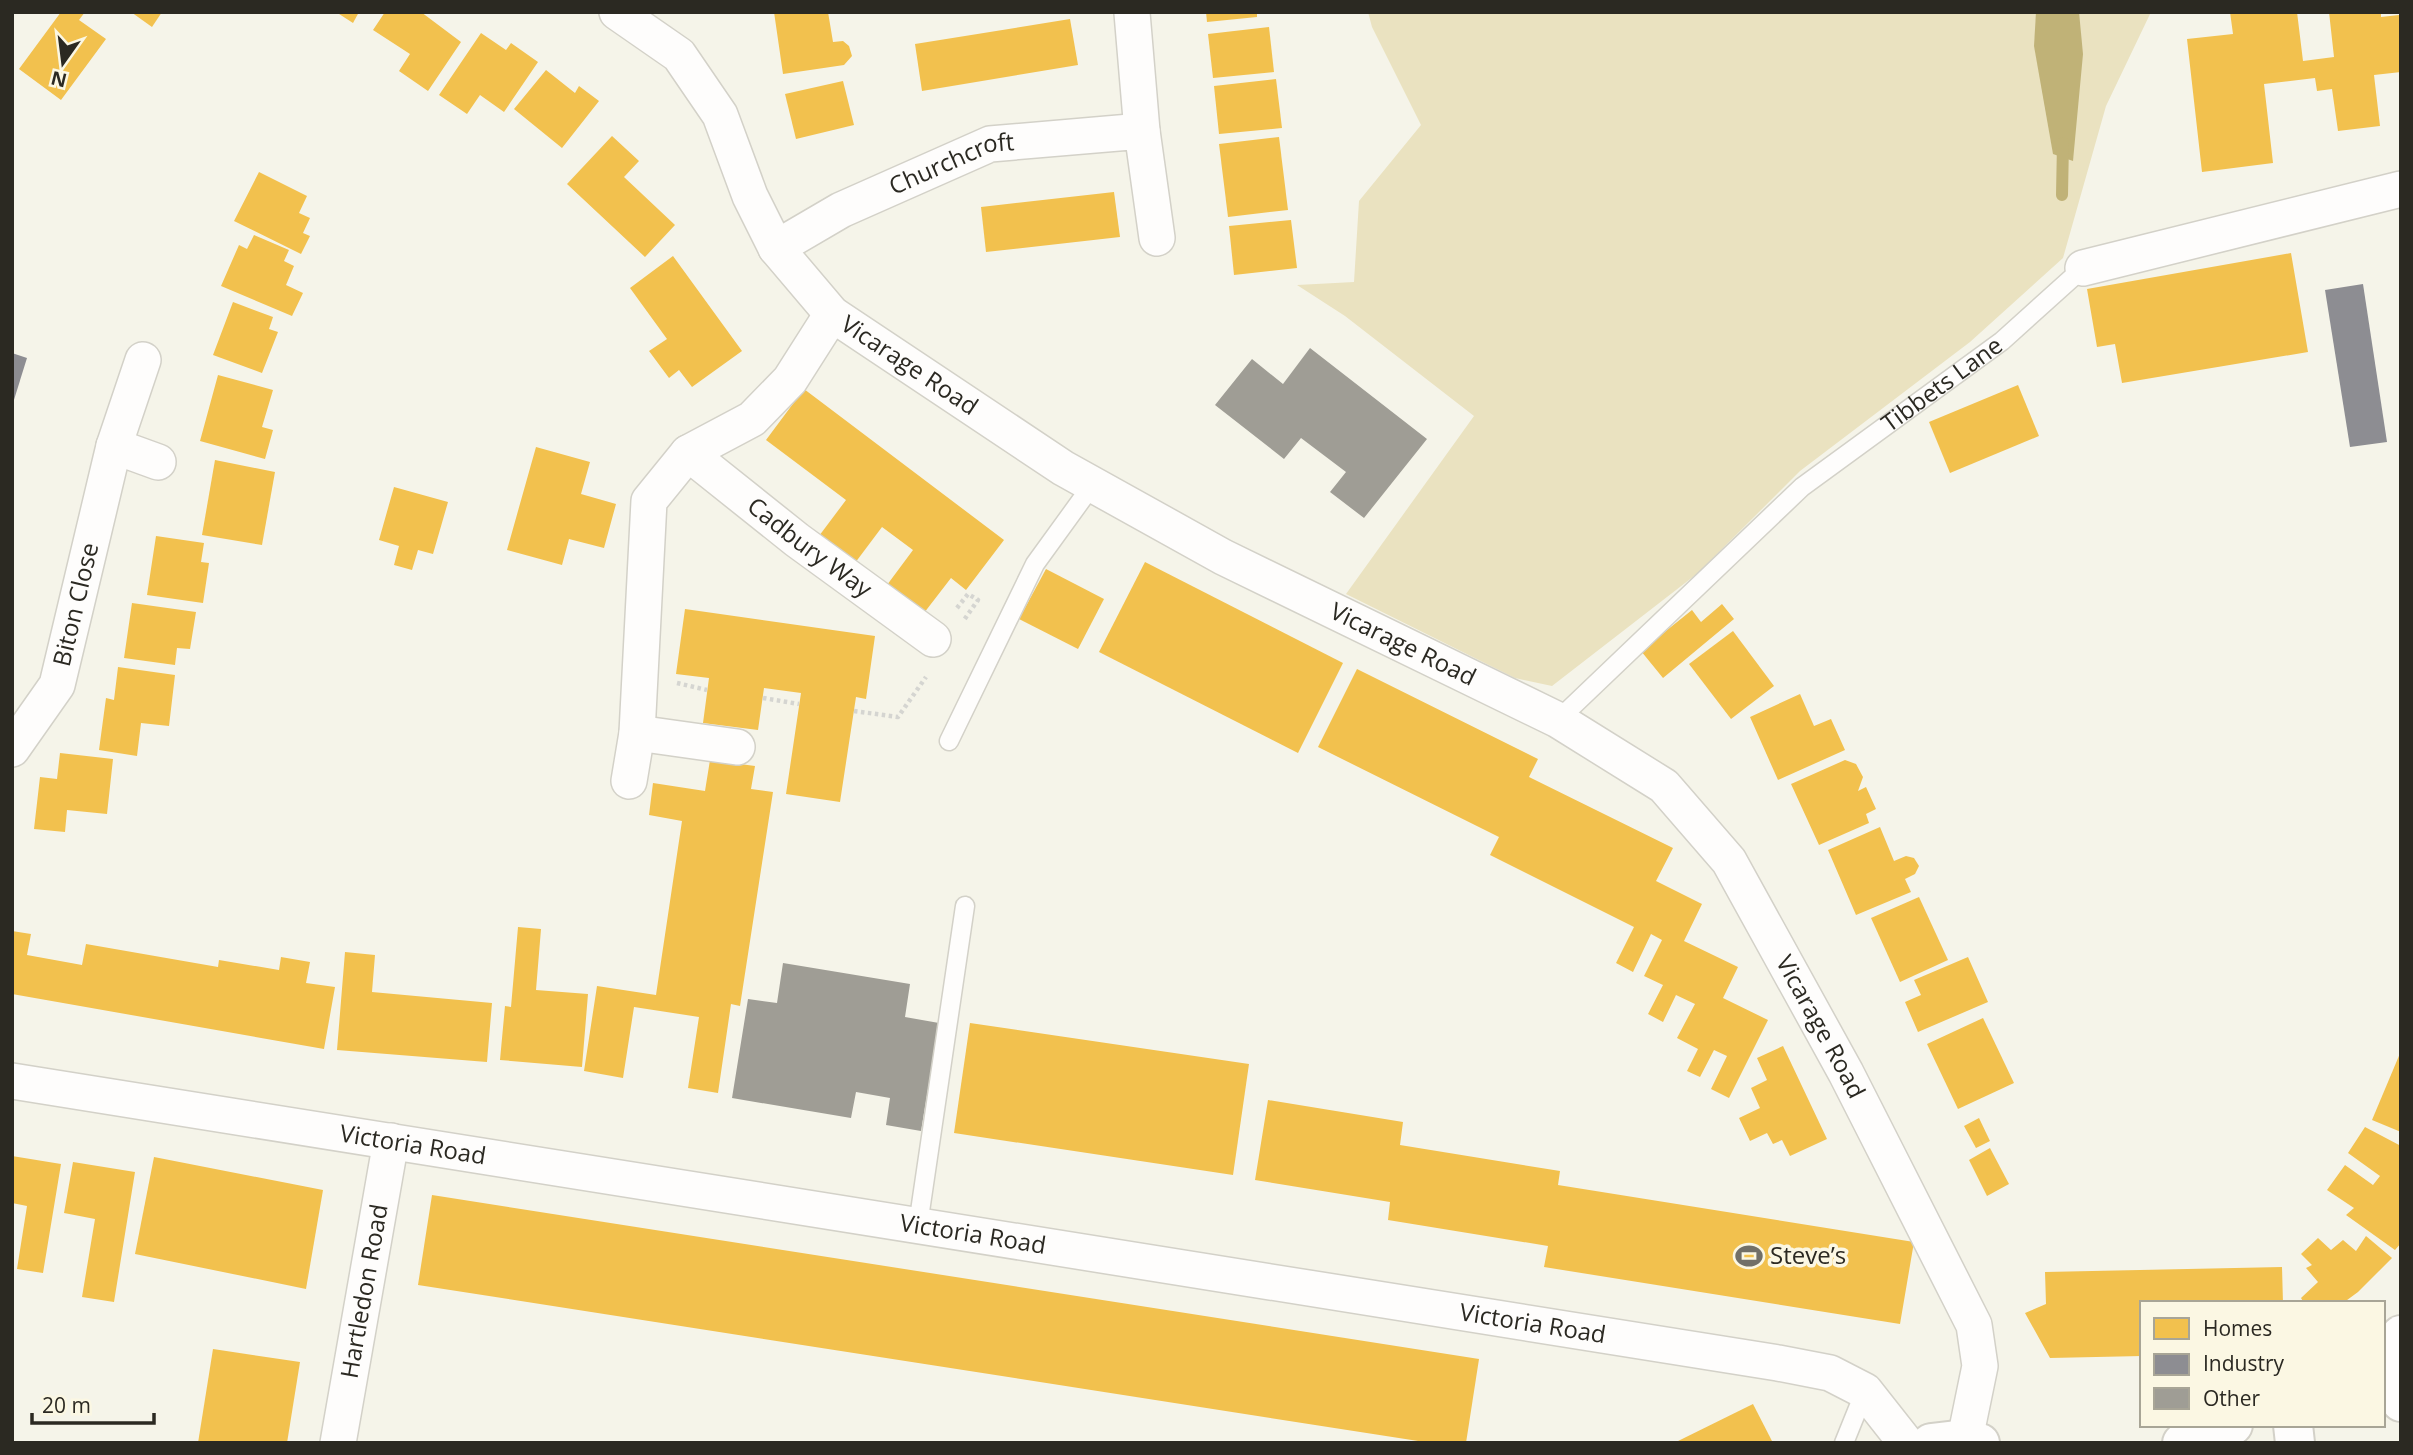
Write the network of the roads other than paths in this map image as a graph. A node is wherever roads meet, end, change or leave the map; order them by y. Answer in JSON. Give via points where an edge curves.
{"nodes":[{"id":1,"x":1132,"y":13,"type":"edge"},
{"id":2,"x":625,"y":14,"type":"edge"},
{"id":3,"x":1142,"y":131,"type":"junction"},
{"id":4,"x":2401,"y":188,"type":"edge"},
{"id":5,"x":1157,"y":239,"type":"dead end"},
{"id":6,"x":776,"y":247,"type":"junction"},
{"id":7,"x":2083,"y":268,"type":"joint"},
{"id":8,"x":832,"y":314,"type":"junction"},
{"id":9,"x":143,"y":360,"type":"dead end"},
{"id":10,"x":114,"y":446,"type":"junction"},
{"id":11,"x":688,"y":453,"type":"junction"},
{"id":12,"x":158,"y":462,"type":"dead end"},
{"id":13,"x":1093,"y":484,"type":"junction"},
{"id":14,"x":933,"y":639,"type":"dead end"},
{"id":15,"x":1558,"y":720,"type":"junction"},
{"id":16,"x":637,"y":733,"type":"junction"},
{"id":17,"x":948,"y":741,"type":"dead end"},
{"id":18,"x":737,"y":747,"type":"dead end"},
{"id":19,"x":12,"y":749,"type":"edge"},
{"id":20,"x":629,"y":781,"type":"dead end"},
{"id":21,"x":965,"y":905,"type":"dead end"},
{"id":22,"x":12,"y":1081,"type":"edge"},
{"id":23,"x":391,"y":1141,"type":"junction"},
{"id":24,"x":918,"y":1225,"type":"junction"},
{"id":25,"x":2401,"y":1335,"type":"edge"},
{"id":26,"x":2385,"y":1359,"type":"edge"},
{"id":27,"x":2385,"y":1384,"type":"edge"},
{"id":28,"x":1865,"y":1391,"type":"junction"},
{"id":29,"x":2401,"y":1402,"type":"edge"},
{"id":30,"x":2227,"y":1427,"type":"edge"},
{"id":31,"x":1959,"y":1441,"type":"edge"},
{"id":32,"x":338,"y":1443,"type":"edge"},
{"id":33,"x":1844,"y":1443,"type":"edge"},
{"id":34,"x":1906,"y":1443,"type":"edge"},
{"id":35,"x":2182,"y":1443,"type":"edge"}],
"edges":[{"from":1,"to":3,"type":"street"},
{"from":2,"to":6,"type":"street","name":"Vicarage Road","via":[[678,55],[720,116],[750,197]]},
{"from":3,"to":5,"type":"street"},
{"from":3,"to":6,"type":"street","name":"Churchcroft","via":[[990,144],[841,211]]},
{"from":4,"to":7,"type":"street","name":"Tibbets Lane"},
{"from":6,"to":8,"type":"street","name":"Vicarage Road"},
{"from":7,"to":15,"type":"lane","name":"Tibbets Lane","via":[[2002,341],[1802,487]]},
{"from":8,"to":11,"type":"street","via":[[790,380],[752,419]]},
{"from":8,"to":13,"type":"street","name":"Vicarage Road"},
{"from":9,"to":10,"type":"street","name":"Biton Close"},
{"from":10,"to":12,"type":"street"},
{"from":10,"to":19,"type":"street","name":"Biton Close","via":[[57,685]]},
{"from":11,"to":14,"type":"street","name":"Cadbury Way"},
{"from":11,"to":16,"type":"street","via":[[649,501]]},
{"from":13,"to":15,"type":"street","name":"Vicarage Road","via":[[1223,557]]},
{"from":13,"to":17,"type":"lane","via":[[1035,564]]},
{"from":15,"to":31,"type":"street","name":"Vicarage Road","via":[[1664,786],[1730,861],[1846,1073],[1974,1325],[1980,1366]]},
{"from":16,"to":18,"type":"street"},
{"from":16,"to":20,"type":"street"},
{"from":21,"to":24,"type":"lane"},
{"from":22,"to":23,"type":"street","name":"Victoria Road"},
{"from":23,"to":24,"type":"street","name":"Victoria Road"},
{"from":23,"to":32,"type":"street","name":"Hartledon Road"},
{"from":24,"to":28,"type":"street","name":"Victoria Road","via":[[1778,1363],[1830,1373]]},
{"from":25,"to":26,"type":"street"},
{"from":27,"to":29,"type":"street"},
{"from":28,"to":33,"type":"lane"},
{"from":28,"to":34,"type":"street","name":"Victoria Road"},
{"from":30,"to":35,"type":"street"}]}
